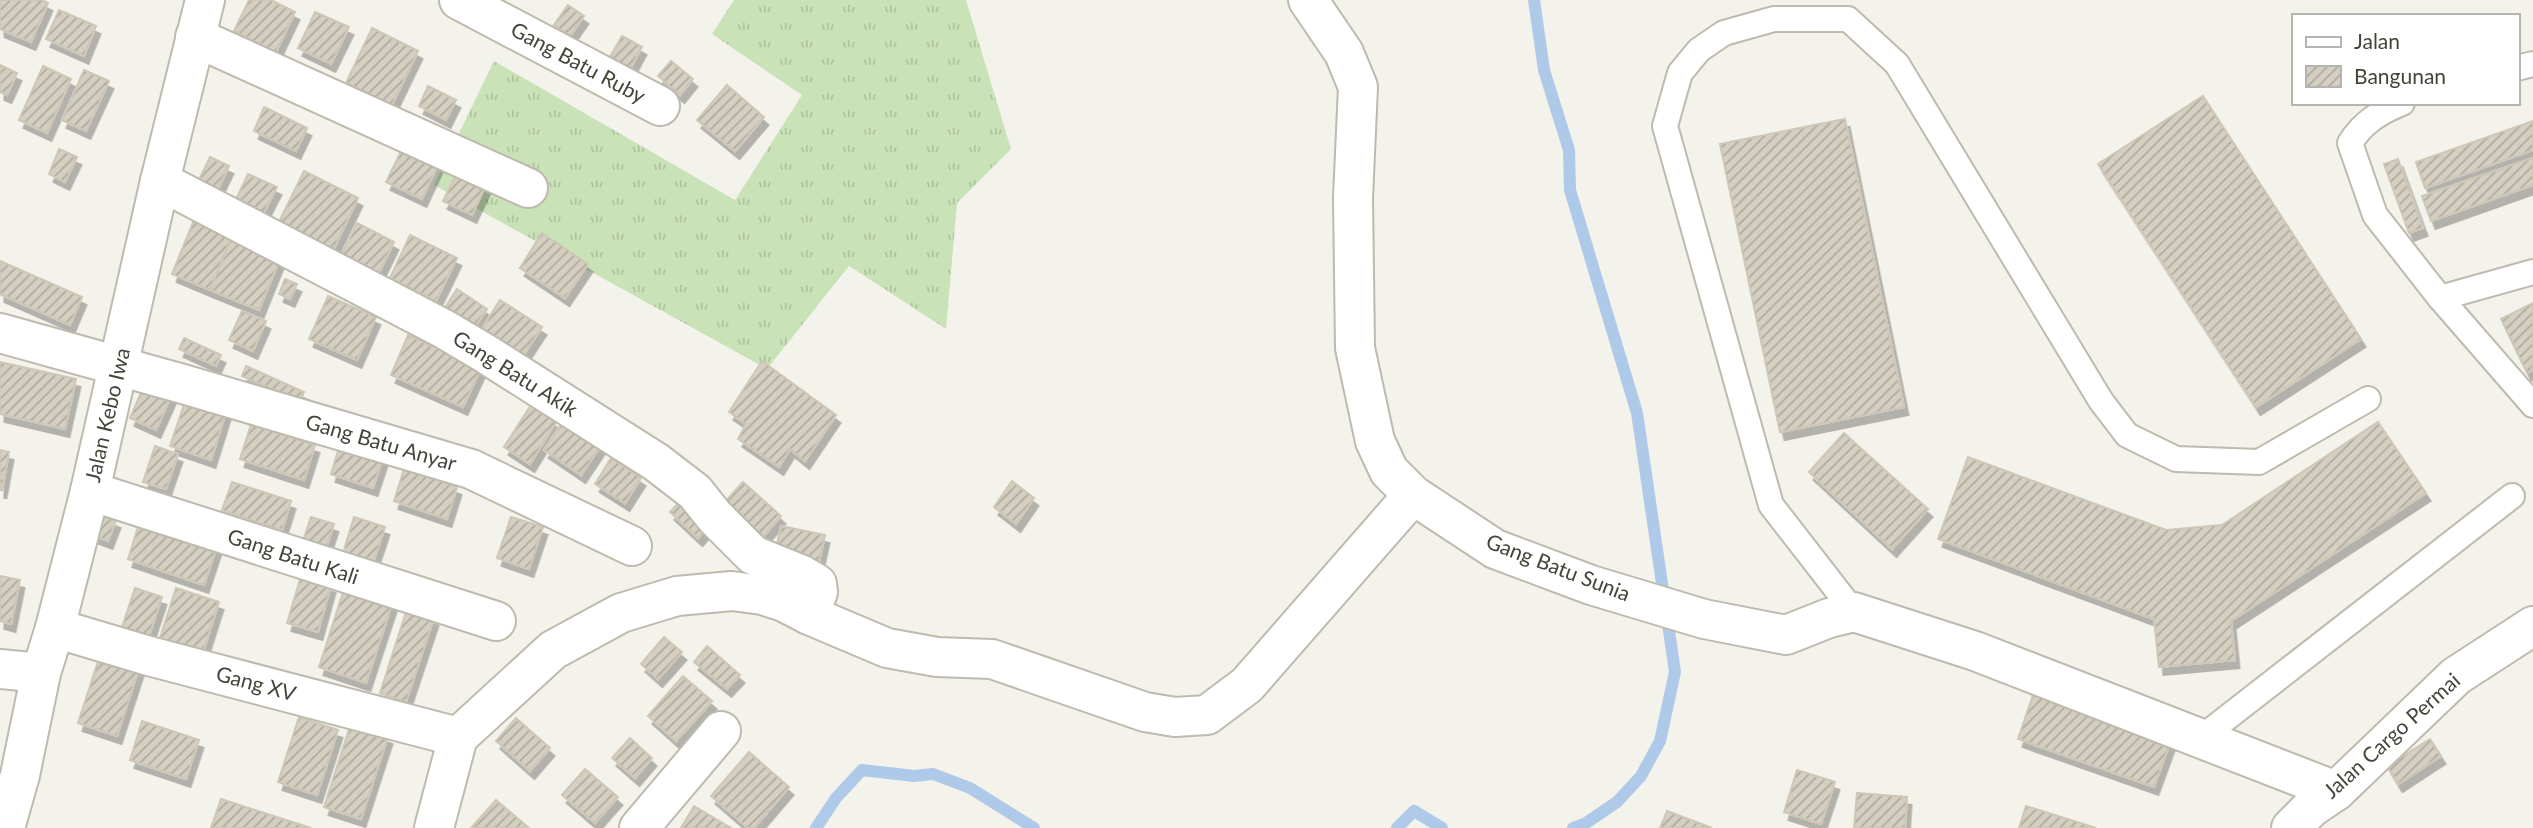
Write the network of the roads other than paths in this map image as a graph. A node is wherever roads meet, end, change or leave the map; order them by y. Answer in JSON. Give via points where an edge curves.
{"nodes":[{"id":1,"x":205,"y":0,"type":"edge"},
{"id":2,"x":458,"y":0,"type":"edge"},
{"id":3,"x":1308,"y":0,"type":"edge"},
{"id":4,"x":195,"y":37,"type":"junction"},
{"id":5,"x":2397,"y":105,"type":"edge"},
{"id":6,"x":660,"y":107,"type":"dead end"},
{"id":7,"x":160,"y":181,"type":"junction"},
{"id":8,"x":528,"y":188,"type":"dead end"},
{"id":9,"x":2533,"y":272,"type":"edge"},
{"id":10,"x":2441,"y":299,"type":"junction"},
{"id":11,"x":0,"y":333,"type":"edge"},
{"id":12,"x":119,"y":368,"type":"junction"},
{"id":13,"x":2368,"y":400,"type":"dead end"},
{"id":14,"x":2533,"y":405,"type":"edge"},
{"id":15,"x":90,"y":491,"type":"junction"},
{"id":16,"x":1413,"y":495,"type":"junction"},
{"id":17,"x":2512,"y":496,"type":"dead end"},
{"id":18,"x":632,"y":545,"type":"dead end"},
{"id":19,"x":1854,"y":612,"type":"junction"},
{"id":20,"x":809,"y":615,"type":"junction"},
{"id":21,"x":496,"y":621,"type":"dead end"},
{"id":22,"x":2533,"y":626,"type":"edge"},
{"id":23,"x":55,"y":628,"type":"junction"},
{"id":24,"x":0,"y":669,"type":"edge"},
{"id":25,"x":41,"y":673,"type":"junction"},
{"id":26,"x":720,"y":731,"type":"dead end"},
{"id":27,"x":458,"y":737,"type":"junction"},
{"id":28,"x":2201,"y":738,"type":"junction"},
{"id":29,"x":10,"y":773,"type":"edge"},
{"id":30,"x":2336,"y":791,"type":"junction"},
{"id":31,"x":5,"y":828,"type":"edge"},
{"id":32,"x":434,"y":828,"type":"edge"},
{"id":33,"x":639,"y":828,"type":"edge"},
{"id":34,"x":2291,"y":828,"type":"edge"}],
"edges":[{"from":1,"to":4,"type":"street","name":"Jalan Kebo Iwa"},
{"from":2,"to":6,"type":"street","name":"Gang Batu Ruby"},
{"from":3,"to":16,"type":"street","name":"Gang Batu Sunia","via":[[1344,53],[1358,88],[1353,198],[1355,348],[1375,441],[1389,471]]},
{"from":4,"to":7,"type":"street","name":"Jalan Kebo Iwa"},
{"from":4,"to":8,"type":"street"},
{"from":5,"to":10,"type":"lane","via":[[2358,129],[2350,143],[2375,215]]},
{"from":7,"to":12,"type":"street","name":"Jalan Kebo Iwa"},
{"from":7,"to":20,"type":"street","name":"Gang Batu Akik","via":[[443,329],[656,462],[695,492],[753,555],[817,584]]},
{"from":9,"to":10,"type":"lane"},
{"from":10,"to":14,"type":"lane"},
{"from":11,"to":12,"type":"street","name":"Gang Batu Anyar"},
{"from":12,"to":15,"type":"street","name":"Jalan Kebo Iwa"},
{"from":12,"to":18,"type":"street","name":"Gang Batu Anyar","via":[[471,469]]},
{"from":13,"to":19,"type":"lane","via":[[2259,462],[2176,459],[2127,435],[2101,401],[1897,64],[1848,19],[1774,19],[1724,33],[1699,50],[1680,73],[1665,126],[1771,505]]},
{"from":15,"to":21,"type":"street","name":"Gang Batu Kali"},
{"from":15,"to":23,"type":"street","name":"Jalan Kebo Iwa"},
{"from":16,"to":19,"type":"street","name":"Gang Batu Sunia","via":[[1495,549],[1591,585],[1704,619],[1786,635]]},
{"from":16,"to":20,"type":"street","via":[[1247,685],[1207,715],[1175,717],[1144,712],[992,659],[937,657],[887,648]]},
{"from":17,"to":28,"type":"lane"},
{"from":19,"to":28,"type":"street","via":[[1975,651]]},
{"from":20,"to":27,"type":"street","via":[[762,595],[732,592],[677,596],[621,613],[553,650]]},
{"from":22,"to":30,"type":"street","name":"Jalan Cargo Permai","via":[[2456,676]]},
{"from":23,"to":25,"type":"street","name":"Jalan Kebo Iwa"},
{"from":23,"to":27,"type":"street","name":"Gang XV"},
{"from":24,"to":25,"type":"street"},
{"from":25,"to":29,"type":"street","name":"Jalan Kebo Iwa"},
{"from":26,"to":33,"type":"street"},
{"from":27,"to":32,"type":"street"},
{"from":28,"to":30,"type":"street"},
{"from":29,"to":31,"type":"street","name":"Jalan Kebo Iwa"},
{"from":30,"to":34,"type":"street","name":"Jalan Cargo Permai","via":[[2311,807]]}]}
